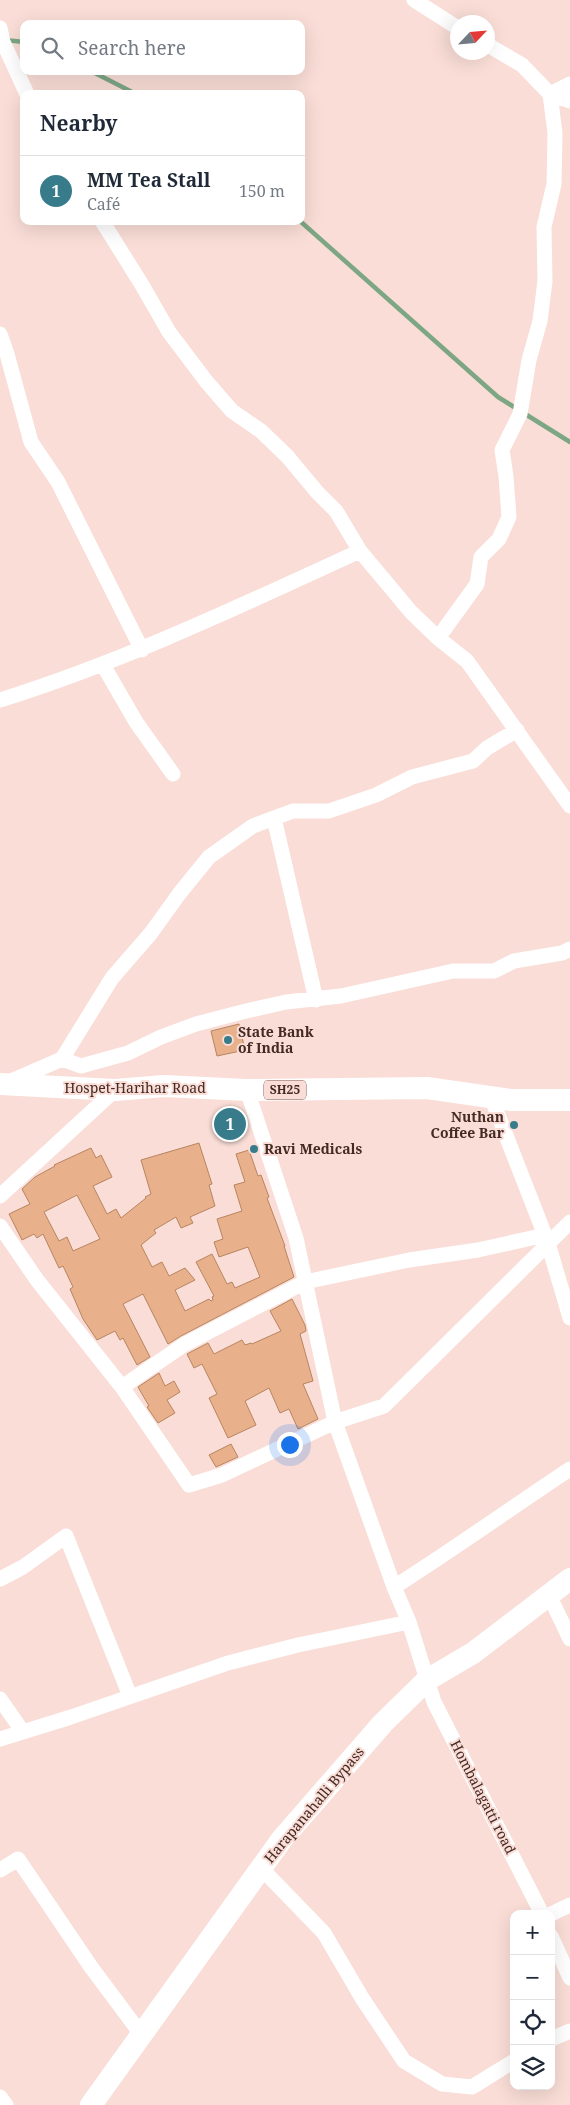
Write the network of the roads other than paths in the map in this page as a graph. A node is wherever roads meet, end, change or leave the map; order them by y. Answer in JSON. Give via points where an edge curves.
{"nodes":[{"id":1,"x":414,"y":0,"type":"edge"},
{"id":2,"x":450,"y":23,"type":"edge"},
{"id":3,"x":1,"y":33,"type":"edge"},
{"id":4,"x":495,"y":50,"type":"edge"},
{"id":5,"x":0,"y":59,"type":"edge"},
{"id":6,"x":570,"y":84,"type":"edge"},
{"id":7,"x":25,"y":90,"type":"edge"},
{"id":8,"x":550,"y":94,"type":"junction"},
{"id":9,"x":570,"y":101,"type":"edge"},
{"id":10,"x":104,"y":225,"type":"edge"},
{"id":11,"x":0,"y":334,"type":"edge"},
{"id":12,"x":360,"y":551,"type":"junction"},
{"id":13,"x":438,"y":638,"type":"junction"},
{"id":14,"x":142,"y":650,"type":"junction"},
{"id":15,"x":103,"y":665,"type":"junction"},
{"id":16,"x":0,"y":700,"type":"edge"},
{"id":17,"x":517,"y":730,"type":"junction"},
{"id":18,"x":173,"y":774,"type":"dead end"},
{"id":19,"x":570,"y":806,"type":"edge"},
{"id":20,"x":274,"y":818,"type":"junction"},
{"id":21,"x":570,"y":949,"type":"edge"},
{"id":22,"x":316,"y":1000,"type":"junction"},
{"id":23,"x":62,"y":1059,"type":"junction"},
{"id":24,"x":1,"y":1084,"type":"edge"},
{"id":25,"x":115,"y":1090,"type":"junction"},
{"id":26,"x":247,"y":1090,"type":"junction"},
{"id":27,"x":491,"y":1097,"type":"junction"},
{"id":28,"x":570,"y":1100,"type":"edge"},
{"id":29,"x":0,"y":1196,"type":"edge"},
{"id":30,"x":570,"y":1222,"type":"edge"},
{"id":31,"x":0,"y":1226,"type":"edge"},
{"id":32,"x":547,"y":1239,"type":"junction"},
{"id":33,"x":305,"y":1282,"type":"junction"},
{"id":34,"x":570,"y":1318,"type":"edge"},
{"id":35,"x":122,"y":1387,"type":"junction"},
{"id":36,"x":335,"y":1422,"type":"junction"},
{"id":37,"x":570,"y":1469,"type":"edge"},
{"id":38,"x":0,"y":1579,"type":"edge"},
{"id":39,"x":570,"y":1579,"type":"edge"},
{"id":40,"x":394,"y":1587,"type":"junction"},
{"id":41,"x":549,"y":1595,"type":"junction"},
{"id":42,"x":409,"y":1622,"type":"junction"},
{"id":43,"x":570,"y":1638,"type":"edge"},
{"id":44,"x":427,"y":1680,"type":"junction"},
{"id":45,"x":130,"y":1696,"type":"junction"},
{"id":46,"x":0,"y":1699,"type":"edge"},
{"id":47,"x":23,"y":1732,"type":"junction"},
{"id":48,"x":0,"y":1739,"type":"edge"},
{"id":49,"x":261,"y":1868,"type":"junction"},
{"id":50,"x":0,"y":1870,"type":"edge"},
{"id":51,"x":570,"y":1905,"type":"edge"},
{"id":52,"x":540,"y":1910,"type":"edge"},
{"id":53,"x":555,"y":1912,"type":"edge"},
{"id":54,"x":555,"y":1945,"type":"edge"},
{"id":55,"x":570,"y":1978,"type":"edge"},
{"id":56,"x":570,"y":2031,"type":"edge"},
{"id":57,"x":141,"y":2034,"type":"junction"},
{"id":58,"x":555,"y":2037,"type":"edge"},
{"id":59,"x":510,"y":2063,"type":"edge"},
{"id":60,"x":0,"y":2097,"type":"edge"},
{"id":61,"x":6,"y":2105,"type":"edge"},
{"id":62,"x":91,"y":2105,"type":"edge"}],
"edges":[{"from":1,"to":2,"type":"street"},
{"from":3,"to":5,"type":"street"},
{"from":3,"to":7,"type":"street"},
{"from":4,"to":8,"type":"street","via":[[522,65]]},
{"from":6,"to":8,"type":"street"},
{"from":8,"to":9,"type":"street"},
{"from":8,"to":13,"type":"street","via":[[555,133],[554,184],[544,227],[545,281],[540,321],[529,360],[520,414],[502,450],[509,517],[499,539],[481,557],[477,584]]},
{"from":10,"to":12,"type":"street","via":[[169,332],[206,382],[232,411],[261,431],[287,456],[336,511]]},
{"from":11,"to":14,"type":"street","via":[[31,442],[58,482]]},
{"from":12,"to":13,"type":"street","via":[[411,612]]},
{"from":12,"to":14,"type":"street"},
{"from":13,"to":17,"type":"street","via":[[468,661]]},
{"from":14,"to":15,"type":"street"},
{"from":15,"to":16,"type":"street"},
{"from":15,"to":18,"type":"street","via":[[136,722]]},
{"from":17,"to":19,"type":"street"},
{"from":17,"to":20,"type":"street","via":[[487,748],[473,761],[412,777],[376,795],[328,811],[293,811]]},
{"from":20,"to":22,"type":"street"},
{"from":20,"to":23,"type":"street","via":[[253,826],[209,857],[112,978]]},
{"from":21,"to":22,"type":"street","via":[[514,961],[494,971],[454,971]]},
{"from":22,"to":23,"type":"street","via":[[286,1002],[196,1024],[128,1053],[81,1066]]},
{"from":23,"to":24,"type":"street"},
{"from":24,"to":25,"type":"main road","name":"Hospet-Harihar Road","number":"SH25"},
{"from":25,"to":26,"type":"main road","name":"Hospet-Harihar Road","number":"SH25","via":[[164,1086]]},
{"from":25,"to":29,"type":"street"},
{"from":26,"to":27,"type":"main road","name":"Hospet-Harihar Road","number":"SH25","via":[[427,1088]]},
{"from":26,"to":33,"type":"street","name":"Hombalagatti road","via":[[296,1238]]},
{"from":27,"to":28,"type":"main road","name":"Hospet-Harihar Road","number":"SH25"},
{"from":27,"to":32,"type":"street"},
{"from":30,"to":32,"type":"street"},
{"from":31,"to":35,"type":"street","via":[[37,1280]]},
{"from":32,"to":33,"type":"street","via":[[409,1260]]},
{"from":32,"to":34,"type":"street"},
{"from":32,"to":36,"type":"street","via":[[384,1406]]},
{"from":33,"to":35,"type":"street","via":[[185,1344]]},
{"from":33,"to":36,"type":"street","name":"Hombalagatti road"},
{"from":35,"to":36,"type":"street","via":[[189,1485],[222,1475]]},
{"from":36,"to":40,"type":"street","name":"Hombalagatti road"},
{"from":37,"to":40,"type":"street"},
{"from":38,"to":45,"type":"street","via":[[23,1567],[66,1536]]},
{"from":39,"to":41,"type":"main road","name":"Harapanahalli Bypass"},
{"from":40,"to":42,"type":"street","name":"Hombalagatti road"},
{"from":41,"to":43,"type":"street"},
{"from":41,"to":44,"type":"main road","name":"Harapanahalli Bypass","via":[[474,1653]]},
{"from":42,"to":44,"type":"street","name":"Hombalagatti road"},
{"from":42,"to":45,"type":"street","via":[[228,1663]]},
{"from":44,"to":49,"type":"main road","name":"Harapanahalli Bypass","via":[[371,1738],[282,1839]]},
{"from":44,"to":52,"type":"street","name":"Hombalagatti road","via":[[434,1702]]},
{"from":45,"to":47,"type":"street"},
{"from":46,"to":47,"type":"street"},
{"from":47,"to":48,"type":"street"},
{"from":49,"to":57,"type":"main road","name":"Harapanahalli Bypass"},
{"from":49,"to":59,"type":"street","via":[[324,1932],[404,2062],[442,2084],[472,2087]]},
{"from":50,"to":57,"type":"street","via":[[18,1860]]},
{"from":51,"to":53,"type":"street"},
{"from":54,"to":55,"type":"street"},
{"from":56,"to":58,"type":"street"},
{"from":57,"to":62,"type":"main road","name":"Harapanahalli Bypass"},
{"from":60,"to":61,"type":"street"}]}
